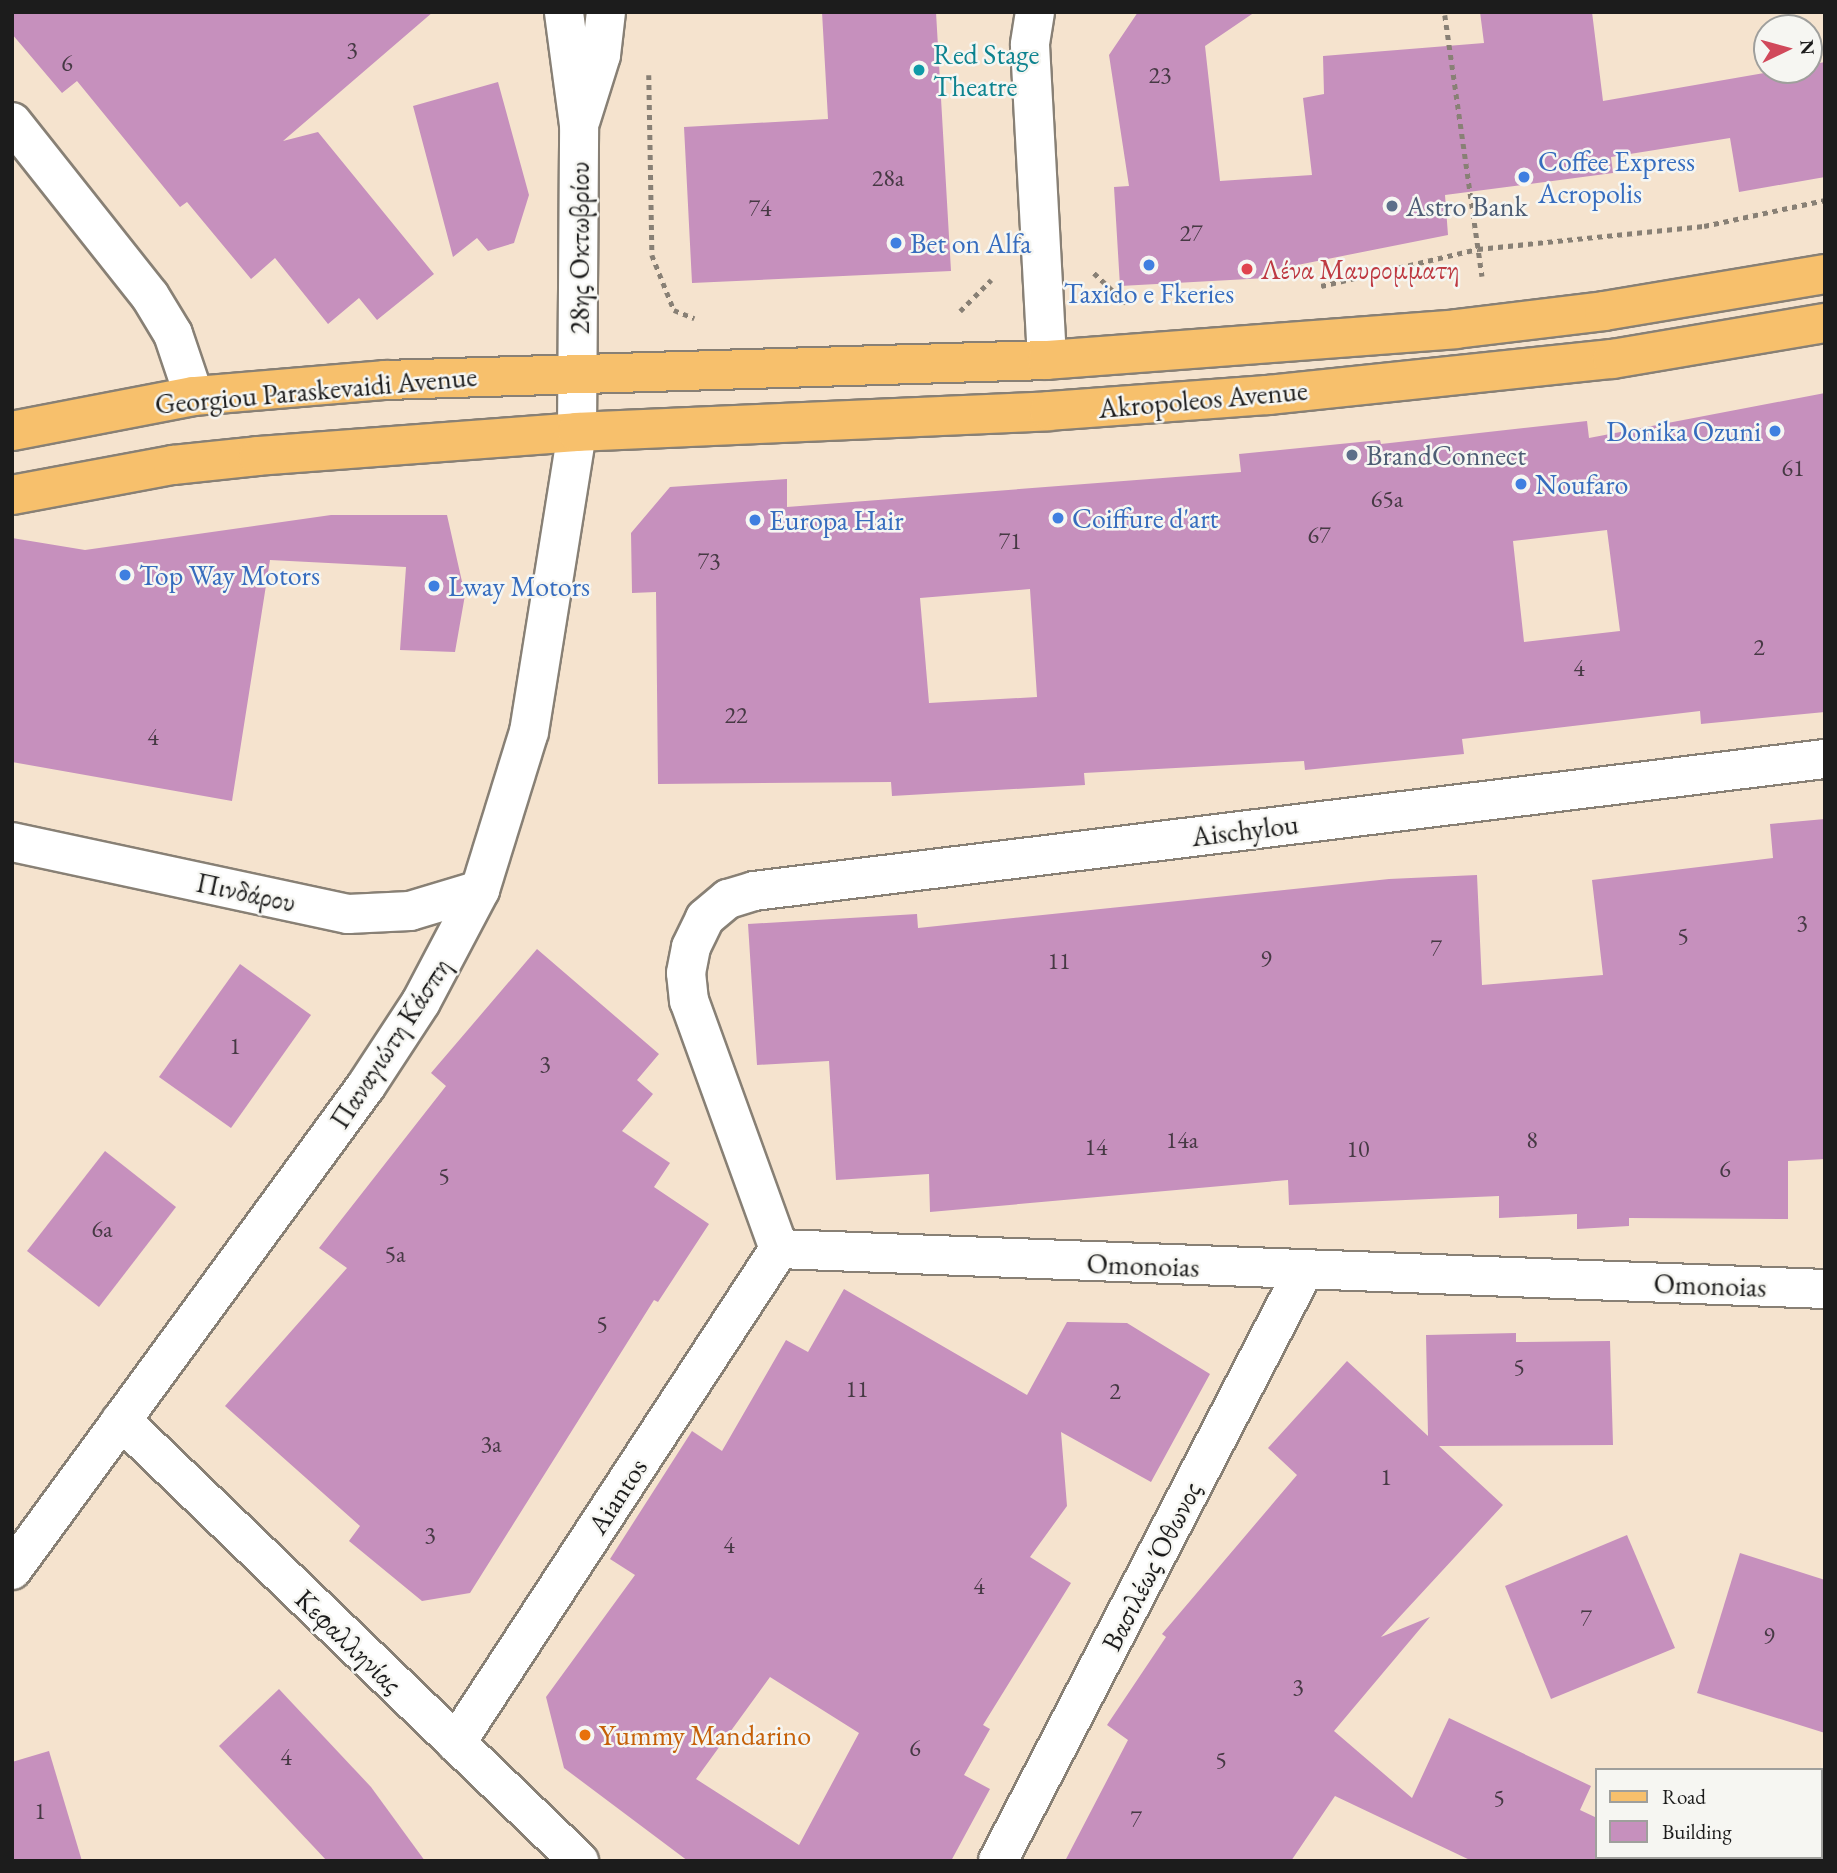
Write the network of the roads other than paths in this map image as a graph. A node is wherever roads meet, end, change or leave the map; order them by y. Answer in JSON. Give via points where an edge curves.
{"nodes":[{"id":1,"x":564,"y":12,"type":"edge"},
{"id":2,"x":607,"y":12,"type":"edge"},
{"id":3,"x":1035,"y":12,"type":"edge"},
{"id":4,"x":12,"y":122,"type":"edge"},
{"id":5,"x":579,"y":125,"type":"junction"},
{"id":6,"x":1825,"y":274,"type":"edge"},
{"id":7,"x":1825,"y":323,"type":"edge"},
{"id":8,"x":1047,"y":360,"type":"junction"},
{"id":9,"x":580,"y":370,"type":"junction"},
{"id":10,"x":194,"y":396,"type":"junction"},
{"id":11,"x":12,"y":431,"type":"edge"},
{"id":12,"x":577,"y":432,"type":"junction"},
{"id":13,"x":12,"y":495,"type":"edge"},
{"id":14,"x":1825,"y":759,"type":"edge"},
{"id":15,"x":12,"y":842,"type":"edge"},
{"id":16,"x":480,"y":890,"type":"junction"},
{"id":17,"x":779,"y":1249,"type":"junction"},
{"id":18,"x":1303,"y":1272,"type":"junction"},
{"id":19,"x":1825,"y":1289,"type":"edge"},
{"id":20,"x":121,"y":1420,"type":"junction"},
{"id":21,"x":12,"y":1570,"type":"edge"},
{"id":22,"x":456,"y":1743,"type":"junction"},
{"id":23,"x":579,"y":1861,"type":"edge"},
{"id":24,"x":998,"y":1861,"type":"edge"}],
"edges":[{"from":1,"to":5,"type":"street","name":"28ης Οκτωβρίου"},
{"from":2,"to":5,"type":"street","name":"28ης Οκτωβρίου","via":[[601,55]]},
{"from":3,"to":8,"type":"street","via":[[1030,45]]},
{"from":4,"to":10,"type":"street","via":[[150,296],[173,334]]},
{"from":5,"to":9,"type":"street","name":"28ης Οκτωβρίου"},
{"from":6,"to":8,"type":"main road","name":"Akropoleos Avenue","via":[[1490,325]]},
{"from":7,"to":12,"type":"main road","name":"Akropoleos Avenue","via":[[1612,359],[1268,395],[1049,411]]},
{"from":8,"to":9,"type":"main road","name":"Akropoleos Avenue"},
{"from":9,"to":10,"type":"main road","name":"Georgiou Paraskevaidi Avenue"},
{"from":9,"to":12,"type":"street","name":"28ης Οκτωβρίου"},
{"from":10,"to":11,"type":"main road","name":"Georgiou Paraskevaidi Avenue"},
{"from":12,"to":13,"type":"main road","via":[[173,465]]},
{"from":12,"to":16,"type":"street","name":"Παναγιώτη Κάσπη","via":[[530,732]]},
{"from":14,"to":17,"type":"street","name":"Aischylou","via":[[754,891],[728,899],[705,918],[691,947],[689,1001]]},
{"from":15,"to":16,"type":"street","name":"Πινδάρου","via":[[348,914],[410,911]]},
{"from":16,"to":20,"type":"street","name":"Παναγιώτη Κάσπη","via":[[422,1002],[366,1086]]},
{"from":17,"to":18,"type":"street","name":"Omonoias"},
{"from":17,"to":22,"type":"street","name":"Aiantos"},
{"from":18,"to":19,"type":"street","name":"Omonoias"},
{"from":18,"to":24,"type":"street","name":"Βασιλέως Όθωνος"},
{"from":20,"to":21,"type":"street","name":"Παναγιώτη Κάσπη"},
{"from":20,"to":22,"type":"street","name":"Κεφαλληνίας"},
{"from":22,"to":23,"type":"street","name":"Κεφαλληνίας"}]}
